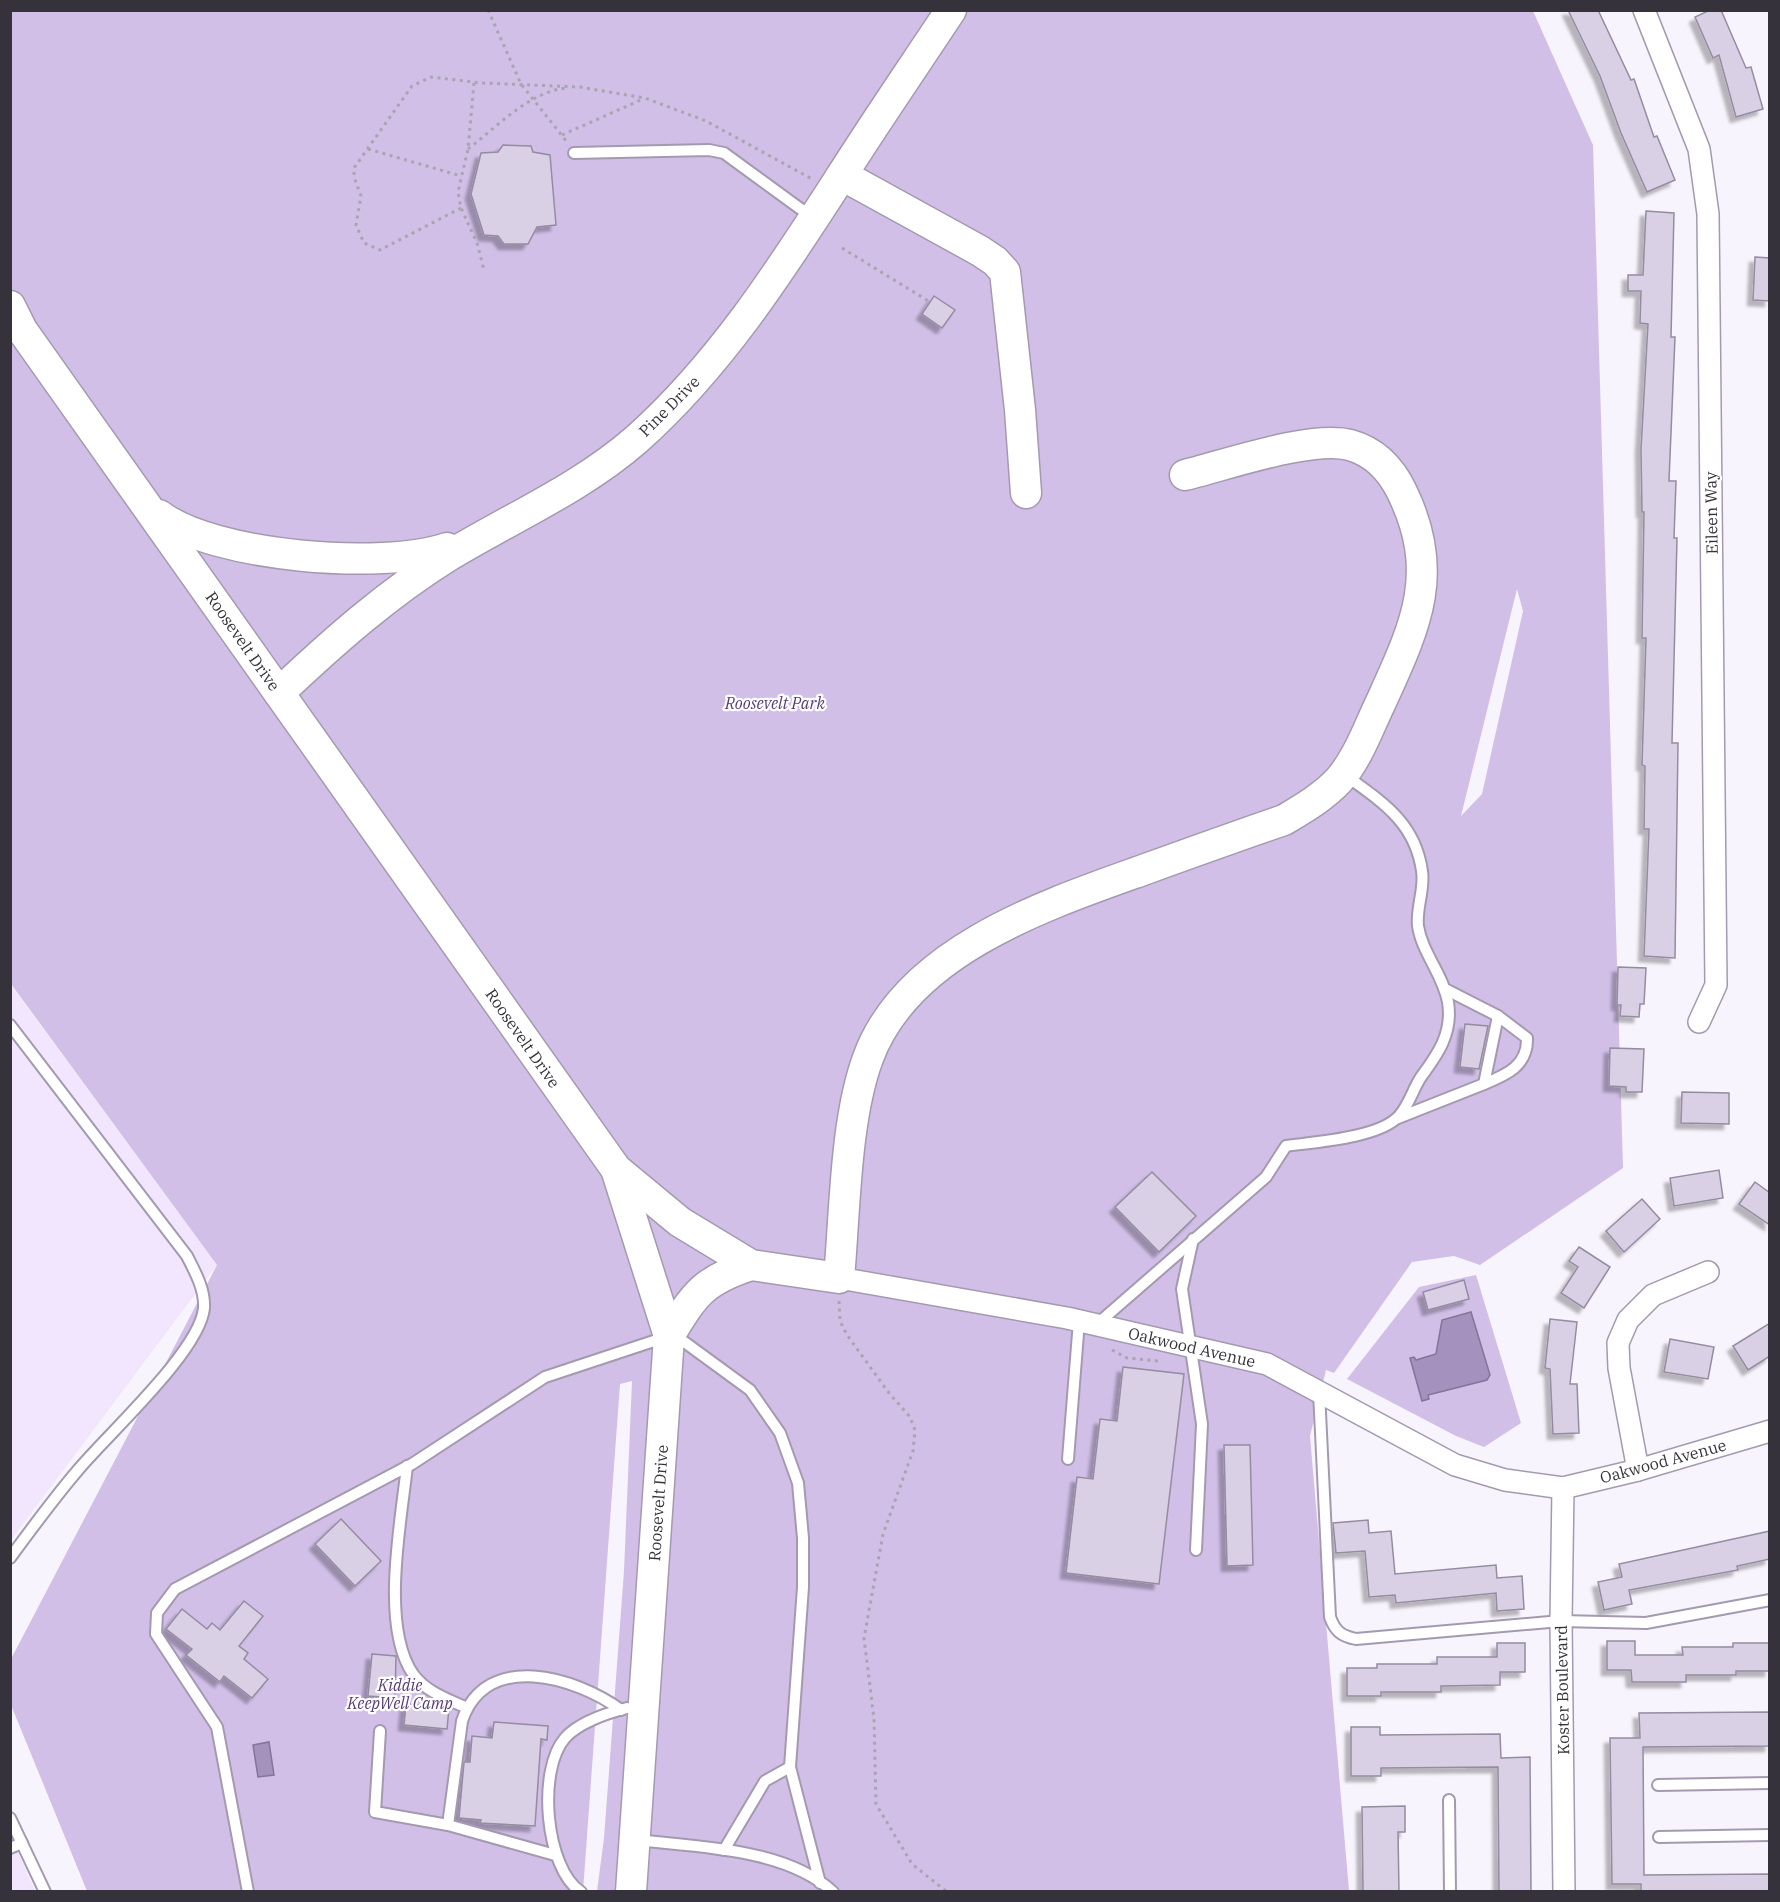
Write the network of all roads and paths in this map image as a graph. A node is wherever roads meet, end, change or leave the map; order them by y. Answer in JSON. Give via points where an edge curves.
{"nodes":[{"id":1,"x":488,"y":10,"type":"edge"},
{"id":2,"x":951,"y":10,"type":"edge"},
{"id":3,"x":1644,"y":10,"type":"edge"},
{"id":4,"x":474,"y":82,"type":"junction"},
{"id":5,"x":521,"y":84,"type":"junction"},
{"id":6,"x":580,"y":87,"type":"junction"},
{"id":7,"x":645,"y":98,"type":"junction"},
{"id":8,"x":533,"y":99,"type":"junction"},
{"id":9,"x":562,"y":135,"type":"junction"},
{"id":10,"x":368,"y":149,"type":"junction"},
{"id":11,"x":468,"y":149,"type":"junction"},
{"id":12,"x":574,"y":153,"type":"joint"},
{"id":13,"x":461,"y":176,"type":"junction"},
{"id":14,"x":837,"y":182,"type":"junction"},
{"id":15,"x":461,"y":208,"type":"junction"},
{"id":16,"x":814,"y":218,"type":"junction"},
{"id":17,"x":842,"y":248,"type":"dead end"},
{"id":18,"x":484,"y":270,"type":"dead end"},
{"id":19,"x":930,"y":302,"type":"dead end"},
{"id":20,"x":10,"y":306,"type":"edge"},
{"id":21,"x":1185,"y":476,"type":"dead end"},
{"id":22,"x":1026,"y":493,"type":"dead end"},
{"id":23,"x":150,"y":508,"type":"junction"},
{"id":24,"x":482,"y":537,"type":"junction"},
{"id":25,"x":279,"y":693,"type":"junction"},
{"id":26,"x":1343,"y":773,"type":"junction"},
{"id":27,"x":1445,"y":988,"type":"junction"},
{"id":28,"x":1498,"y":1016,"type":"junction"},
{"id":29,"x":1699,"y":1022,"type":"dead end"},
{"id":30,"x":10,"y":1025,"type":"edge"},
{"id":31,"x":1484,"y":1084,"type":"junction"},
{"id":32,"x":1398,"y":1118,"type":"junction"},
{"id":33,"x":616,"y":1169,"type":"junction"},
{"id":34,"x":1193,"y":1238,"type":"junction"},
{"id":35,"x":751,"y":1265,"type":"junction"},
{"id":36,"x":1708,"y":1272,"type":"dead end"},
{"id":37,"x":839,"y":1290,"type":"junction"},
{"id":38,"x":1088,"y":1323,"type":"junction"},
{"id":39,"x":669,"y":1336,"type":"junction"},
{"id":40,"x":1191,"y":1347,"type":"junction"},
{"id":41,"x":1319,"y":1392,"type":"junction"},
{"id":42,"x":1770,"y":1431,"type":"edge"},
{"id":43,"x":1068,"y":1459,"type":"dead end"},
{"id":44,"x":407,"y":1466,"type":"junction"},
{"id":45,"x":1638,"y":1470,"type":"junction"},
{"id":46,"x":1563,"y":1488,"type":"junction"},
{"id":47,"x":1196,"y":1550,"type":"dead end"},
{"id":48,"x":10,"y":1558,"type":"edge"},
{"id":49,"x":1770,"y":1600,"type":"edge"},
{"id":50,"x":1561,"y":1622,"type":"junction"},
{"id":51,"x":633,"y":1707,"type":"junction"},
{"id":52,"x":466,"y":1708,"type":"junction"},
{"id":53,"x":380,"y":1731,"type":"dead end"},
{"id":54,"x":790,"y":1767,"type":"junction"},
{"id":55,"x":1770,"y":1783,"type":"edge"},
{"id":56,"x":1658,"y":1785,"type":"dead end"},
{"id":57,"x":1449,"y":1800,"type":"dead end"},
{"id":58,"x":10,"y":1818,"type":"edge"},
{"id":59,"x":448,"y":1825,"type":"junction"},
{"id":60,"x":1770,"y":1835,"type":"edge"},
{"id":61,"x":1659,"y":1837,"type":"dead end"},
{"id":62,"x":636,"y":1840,"type":"junction"},
{"id":63,"x":22,"y":1843,"type":"junction"},
{"id":64,"x":10,"y":1848,"type":"edge"},
{"id":65,"x":724,"y":1850,"type":"junction"},
{"id":66,"x":555,"y":1855,"type":"junction"},
{"id":67,"x":820,"y":1883,"type":"junction"},
{"id":68,"x":45,"y":1892,"type":"edge"},
{"id":69,"x":248,"y":1892,"type":"edge"},
{"id":70,"x":581,"y":1892,"type":"edge"},
{"id":71,"x":631,"y":1892,"type":"edge"},
{"id":72,"x":833,"y":1892,"type":"edge"},
{"id":73,"x":947,"y":1892,"type":"edge"},
{"id":74,"x":1450,"y":1892,"type":"edge"},
{"id":75,"x":1564,"y":1892,"type":"edge"}],
"edges":[{"from":1,"to":5,"type":"path"},
{"from":2,"to":14,"type":"street","name":"Pine Drive"},
{"from":3,"to":29,"type":"street","name":"Eileen Way","via":[[1700,149],[1708,214],[1716,985]]},
{"from":4,"to":5,"type":"path"},
{"from":4,"to":10,"type":"path","via":[[431,77],[412,86]]},
{"from":4,"to":11,"type":"path"},
{"from":5,"to":6,"type":"path"},
{"from":5,"to":8,"type":"path"},
{"from":6,"to":7,"type":"path"},
{"from":6,"to":8,"type":"path","via":[[550,90]]},
{"from":7,"to":9,"type":"path"},
{"from":7,"to":14,"type":"path","via":[[706,121]]},
{"from":8,"to":9,"type":"path"},
{"from":8,"to":11,"type":"path"},
{"from":9,"to":12,"type":"path"},
{"from":10,"to":13,"type":"path"},
{"from":10,"to":15,"type":"path","via":[[360,157],[354,177],[361,196],[356,225],[364,243],[371,248],[380,250]]},
{"from":11,"to":13,"type":"path"},
{"from":12,"to":16,"type":"lane","via":[[724,153]]},
{"from":13,"to":15,"type":"path"},
{"from":14,"to":16,"type":"street","name":"Pine Drive"},
{"from":14,"to":22,"type":"street","via":[[980,251],[1005,273]]},
{"from":15,"to":18,"type":"path"},
{"from":16,"to":24,"type":"street","name":"Pine Drive","via":[[751,312],[666,412],[601,468]]},
{"from":17,"to":19,"type":"path"},
{"from":20,"to":23,"type":"street","name":"Roosevelt Drive","via":[[22,330]]},
{"from":21,"to":26,"type":"street","via":[[1296,447],[1330,443],[1368,451],[1396,480],[1419,532],[1422,590],[1403,654],[1357,752]]},
{"from":23,"to":24,"type":"street","via":[[193,534],[256,548],[335,557],[408,557]]},
{"from":23,"to":25,"type":"street","name":"Roosevelt Drive"},
{"from":24,"to":25,"type":"street","name":"Pine Drive","via":[[414,578],[374,608]]},
{"from":25,"to":33,"type":"street","name":"Roosevelt Drive"},
{"from":26,"to":27,"type":"lane","via":[[1394,811],[1409,832],[1422,871],[1418,926]]},
{"from":26,"to":37,"type":"street","via":[[1313,803],[1284,820],[1063,898],[1010,923],[967,948],[900,1002],[882,1027],[858,1092]]},
{"from":27,"to":28,"type":"lane"},
{"from":27,"to":32,"type":"lane","via":[[1449,1005],[1446,1037]]},
{"from":28,"to":31,"type":"lane"},
{"from":28,"to":31,"type":"lane","via":[[1527,1038],[1527,1046],[1522,1060],[1509,1074]]},
{"from":30,"to":48,"type":"lane","via":[[187,1256],[201,1284],[204,1308],[180,1358],[78,1471]]},
{"from":31,"to":32,"type":"lane"},
{"from":32,"to":34,"type":"lane","via":[[1362,1135],[1286,1146],[1266,1177]]},
{"from":33,"to":35,"type":"street","name":"Oakwood Avenue","via":[[680,1222]]},
{"from":33,"to":39,"type":"street","name":"Roosevelt Drive"},
{"from":34,"to":38,"type":"lane"},
{"from":34,"to":40,"type":"lane","via":[[1182,1288]]},
{"from":35,"to":37,"type":"street","name":"Oakwood Avenue"},
{"from":35,"to":39,"type":"street","via":[[723,1274],[695,1295]]},
{"from":36,"to":45,"type":"street","via":[[1653,1295],[1628,1320],[1618,1343]]},
{"from":37,"to":38,"type":"street","name":"Oakwood Avenue"},
{"from":37,"to":73,"type":"path","via":[[840,1321],[847,1335],[910,1417],[915,1430],[913,1451],[883,1534],[864,1638],[874,1719],[876,1804],[912,1864]]},
{"from":38,"to":40,"type":"street","name":"Oakwood Avenue"},
{"from":38,"to":43,"type":"lane"},
{"from":39,"to":44,"type":"lane","via":[[545,1377]]},
{"from":39,"to":51,"type":"street","name":"Roosevelt Drive"},
{"from":39,"to":54,"type":"lane","via":[[683,1341],[750,1390],[780,1433],[798,1483],[804,1538],[803,1587]]},
{"from":40,"to":41,"type":"street","name":"Oakwood Avenue","via":[[1267,1364]]},
{"from":40,"to":47,"type":"lane","via":[[1202,1424]]},
{"from":41,"to":46,"type":"street","name":"Oakwood Avenue","via":[[1455,1465],[1505,1480]]},
{"from":41,"to":50,"type":"lane","via":[[1330,1617],[1334,1628],[1344,1637],[1356,1640]]},
{"from":42,"to":45,"type":"street","name":"Oakwood Avenue"},
{"from":44,"to":52,"type":"lane","via":[[397,1559],[397,1633],[413,1674],[431,1692]]},
{"from":44,"to":69,"type":"lane","via":[[175,1589],[157,1613],[156,1634],[217,1727]]},
{"from":45,"to":46,"type":"street","name":"Oakwood Avenue"},
{"from":46,"to":50,"type":"street","name":"Koster Boulevard"},
{"from":49,"to":50,"type":"lane","via":[[1646,1623]]},
{"from":50,"to":75,"type":"street","name":"Koster Boulevard"},
{"from":51,"to":52,"type":"lane","via":[[558,1678],[521,1676],[478,1693]]},
{"from":51,"to":62,"type":"street","name":"Roosevelt Drive"},
{"from":51,"to":66,"type":"lane","via":[[581,1726],[558,1749],[550,1793]]},
{"from":52,"to":59,"type":"lane"},
{"from":53,"to":59,"type":"lane","via":[[375,1812]]},
{"from":54,"to":65,"type":"lane","via":[[765,1781]]},
{"from":54,"to":67,"type":"lane"},
{"from":55,"to":56,"type":"lane"},
{"from":57,"to":74,"type":"lane"},
{"from":58,"to":63,"type":"lane"},
{"from":59,"to":66,"type":"lane"},
{"from":60,"to":61,"type":"lane"},
{"from":62,"to":65,"type":"lane"},
{"from":62,"to":71,"type":"street","name":"Roosevelt Drive"},
{"from":63,"to":64,"type":"lane"},
{"from":63,"to":68,"type":"lane"},
{"from":65,"to":67,"type":"lane","via":[[793,1866]]},
{"from":66,"to":70,"type":"lane","via":[[563,1874]]},
{"from":67,"to":72,"type":"lane"}]}
